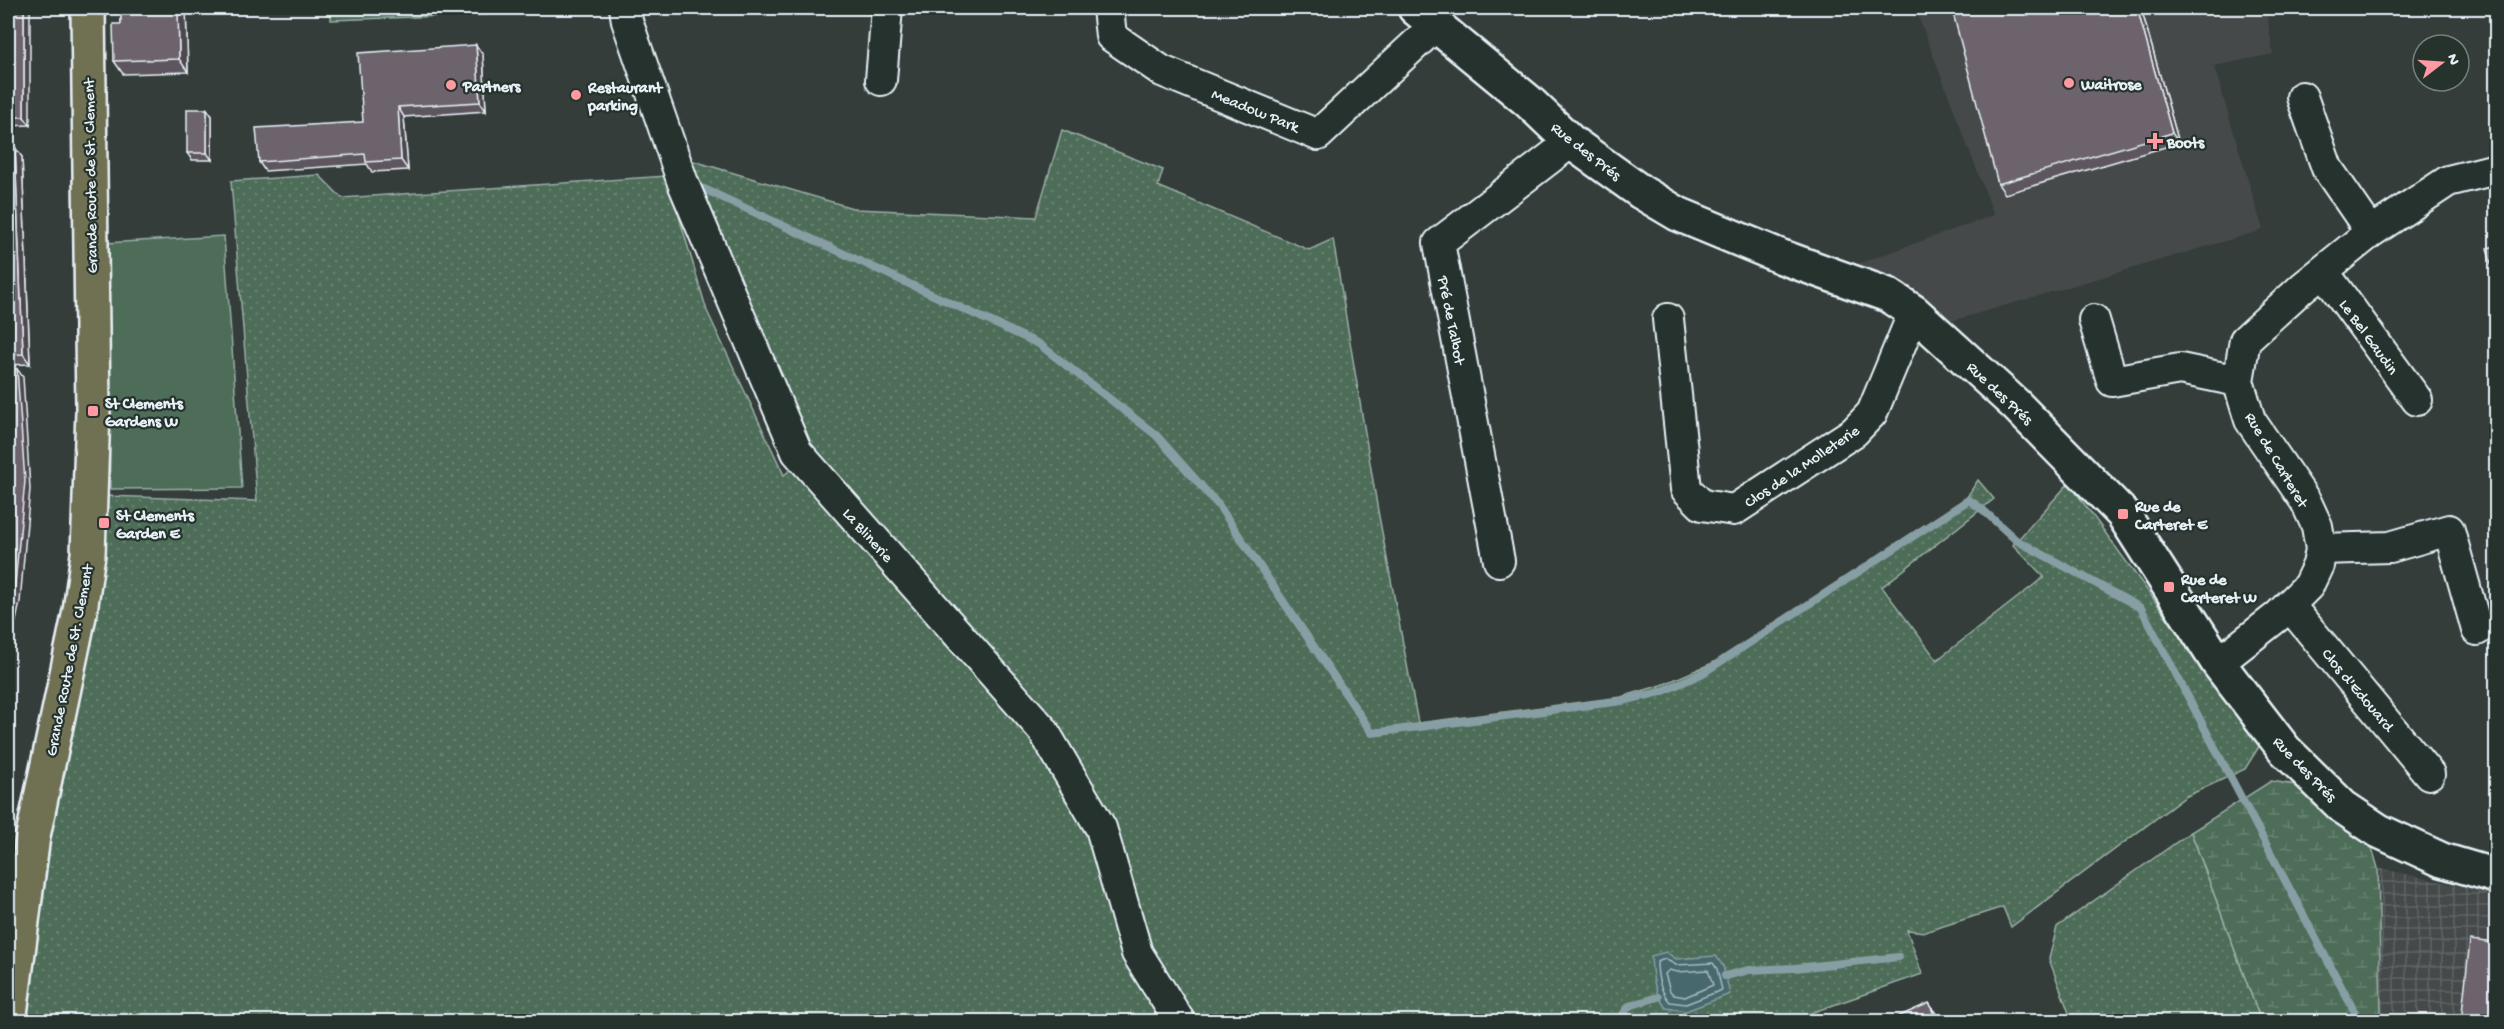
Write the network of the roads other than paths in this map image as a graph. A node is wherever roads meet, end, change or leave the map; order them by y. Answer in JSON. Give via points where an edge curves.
{"nodes":[{"id":1,"x":88,"y":8,"type":"edge"},
{"id":2,"x":625,"y":8,"type":"edge"},
{"id":3,"x":887,"y":8,"type":"edge"},
{"id":4,"x":1108,"y":8,"type":"edge"},
{"id":5,"x":1425,"y":16,"type":"edge"},
{"id":6,"x":881,"y":80,"type":"dead end"},
{"id":7,"x":2302,"y":97,"type":"dead end"},
{"id":8,"x":1571,"y":142,"type":"junction"},
{"id":9,"x":2496,"y":169,"type":"edge"},
{"id":10,"x":2371,"y":232,"type":"junction"},
{"id":11,"x":2323,"y":271,"type":"junction"},
{"id":12,"x":1914,"y":312,"type":"junction"},
{"id":13,"x":1668,"y":319,"type":"dead end"},
{"id":14,"x":2094,"y":320,"type":"dead end"},
{"id":15,"x":2238,"y":381,"type":"junction"},
{"id":16,"x":2418,"y":400,"type":"dead end"},
{"id":17,"x":2321,"y":549,"type":"junction"},
{"id":18,"x":1499,"y":561,"type":"dead end"},
{"id":19,"x":2289,"y":605,"type":"junction"},
{"id":20,"x":2477,"y":630,"type":"dead end"},
{"id":21,"x":2218,"y":663,"type":"junction"},
{"id":22,"x":2429,"y":774,"type":"dead end"},
{"id":23,"x":2496,"y":876,"type":"edge"},
{"id":24,"x":9,"y":1022,"type":"edge"},
{"id":25,"x":1180,"y":1022,"type":"edge"}],
"edges":[{"from":1,"to":24,"type":"main road","name":"Grande Route de St. Clement","via":[[93,411],[88,554],[78,621],[33,836]]},
{"from":2,"to":25,"type":"street","name":"La Blinerie","via":[[682,183],[797,452],[1043,730],[1101,828],[1137,953]]},
{"from":3,"to":6,"type":"street"},
{"from":4,"to":5,"type":"street","name":"Meadow Park","via":[[1111,36],[1162,72],[1318,135]]},
{"from":5,"to":8,"type":"main road","name":"Rue des Prés"},
{"from":7,"to":10,"type":"street","via":[[2327,168]]},
{"from":8,"to":12,"type":"main road","name":"Rue des Prés","via":[[1678,214],[1888,295]]},
{"from":8,"to":18,"type":"street","name":"Pré de Talbot","via":[[1439,243]]},
{"from":9,"to":10,"type":"street","name":"Rue de Carteret","via":[[2448,181]]},
{"from":10,"to":11,"type":"street","name":"Rue de Carteret"},
{"from":11,"to":15,"type":"street","name":"Rue de Carteret","via":[[2245,340]]},
{"from":11,"to":16,"type":"street","name":"Le Bel Gaudin"},
{"from":12,"to":13,"type":"street","name":"Clos de la Molleterie","via":[[1872,413],[1854,432],[1734,510],[1702,505],[1686,489]]},
{"from":12,"to":21,"type":"main road","name":"Rue des Prés","via":[[2015,404],[2123,514]]},
{"from":14,"to":15,"type":"street","via":[[2112,381],[2180,369]]},
{"from":15,"to":17,"type":"street","name":"Rue de Carteret","via":[[2250,420],[2306,502],[2317,526]]},
{"from":17,"to":19,"type":"street","via":[[2308,586]]},
{"from":17,"to":20,"type":"street","via":[[2390,547],[2449,530]]},
{"from":19,"to":21,"type":"street"},
{"from":19,"to":22,"type":"street","name":"Clos d'Edouard"},
{"from":21,"to":23,"type":"main road","name":"Rue des Prés","via":[[2285,750],[2343,807],[2410,848]]}]}
